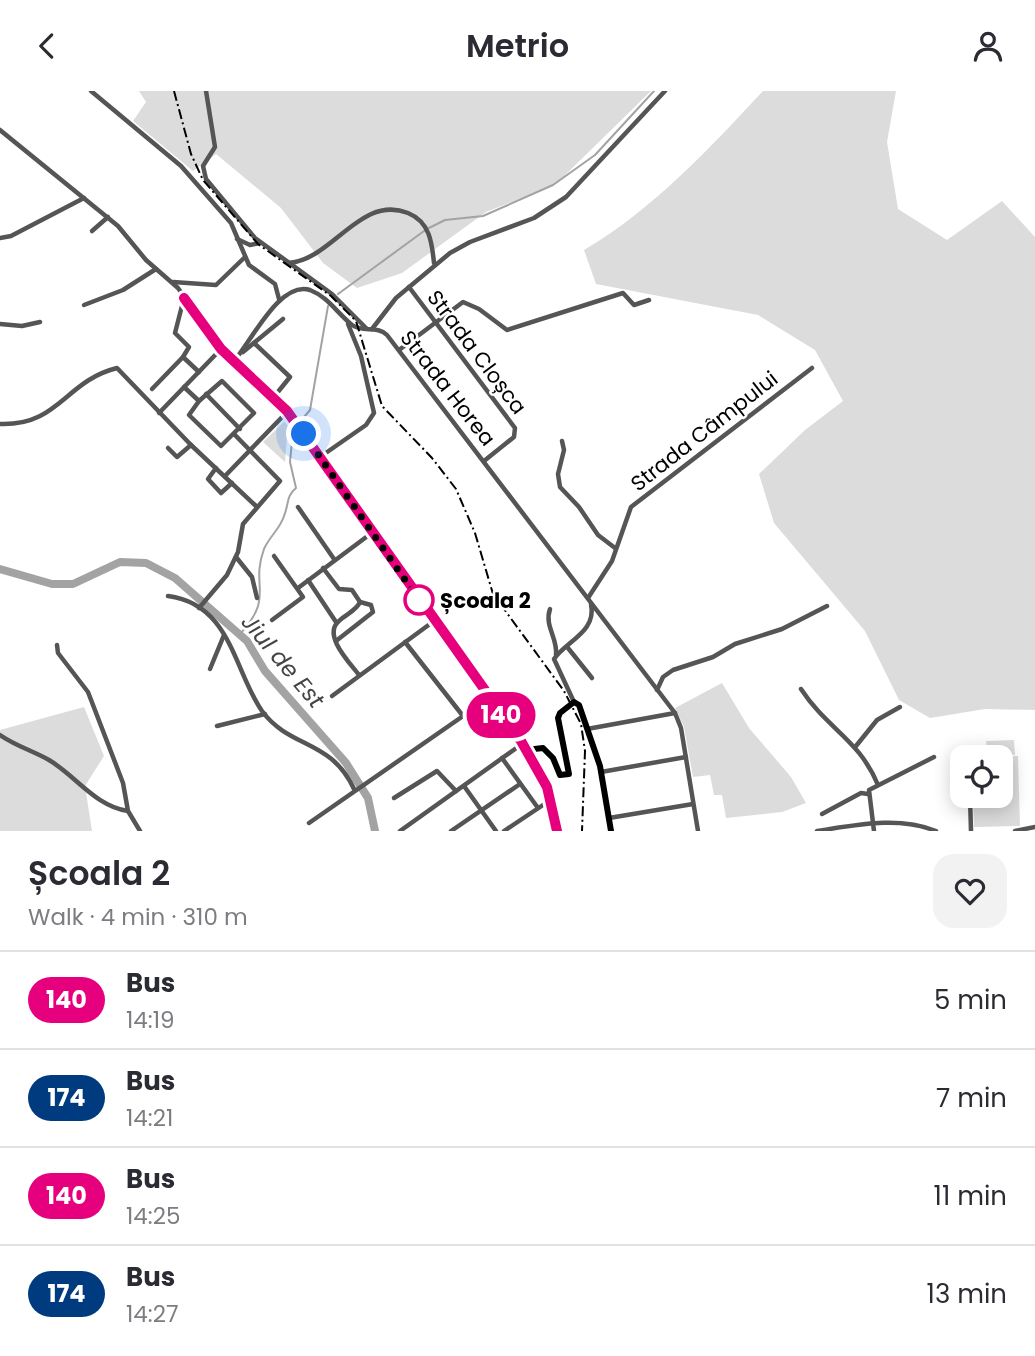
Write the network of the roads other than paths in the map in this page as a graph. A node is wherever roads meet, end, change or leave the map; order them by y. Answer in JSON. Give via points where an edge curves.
{"nodes":[{"id":1,"x":92,"y":91,"type":"edge"},
{"id":2,"x":206,"y":91,"type":"edge"},
{"id":3,"x":665,"y":91,"type":"edge"},
{"id":4,"x":0,"y":130,"type":"edge"},
{"id":5,"x":83,"y":198,"type":"junction"},
{"id":6,"x":108,"y":217,"type":"junction"},
{"id":7,"x":92,"y":231,"type":"dead end"},
{"id":8,"x":0,"y":238,"type":"edge"},
{"id":9,"x":237,"y":239,"type":"junction"},
{"id":10,"x":260,"y":243,"type":"junction"},
{"id":11,"x":245,"y":257,"type":"junction"},
{"id":12,"x":286,"y":263,"type":"junction"},
{"id":13,"x":434,"y":264,"type":"junction"},
{"id":14,"x":156,"y":269,"type":"junction"},
{"id":15,"x":173,"y":282,"type":"junction"},
{"id":16,"x":409,"y":287,"type":"junction"},
{"id":17,"x":184,"y":298,"type":"junction"},
{"id":18,"x":279,"y":300,"type":"junction"},
{"id":19,"x":649,"y":300,"type":"dead end"},
{"id":20,"x":84,"y":305,"type":"dead end"},
{"id":21,"x":343,"y":315,"type":"junction"},
{"id":22,"x":283,"y":319,"type":"dead end"},
{"id":23,"x":40,"y":322,"type":"dead end"},
{"id":24,"x":435,"y":322,"type":"junction"},
{"id":25,"x":0,"y":324,"type":"edge"},
{"id":26,"x":369,"y":329,"type":"junction"},
{"id":27,"x":254,"y":343,"type":"junction"},
{"id":28,"x":221,"y":349,"type":"junction"},
{"id":29,"x":399,"y":349,"type":"junction"},
{"id":30,"x":183,"y":357,"type":"junction"},
{"id":31,"x":236,"y":359,"type":"junction"},
{"id":32,"x":812,"y":368,"type":"dead end"},
{"id":33,"x":199,"y":372,"type":"junction"},
{"id":34,"x":184,"y":387,"type":"junction"},
{"id":35,"x":152,"y":389,"type":"dead end"},
{"id":36,"x":206,"y":394,"type":"junction"},
{"id":37,"x":273,"y":398,"type":"junction"},
{"id":38,"x":199,"y":401,"type":"junction"},
{"id":39,"x":287,"y":411,"type":"junction"},
{"id":40,"x":159,"y":413,"type":"junction"},
{"id":41,"x":0,"y":424,"type":"edge"},
{"id":42,"x":240,"y":429,"type":"junction"},
{"id":43,"x":235,"y":435,"type":"junction"},
{"id":44,"x":562,"y":441,"type":"dead end"},
{"id":45,"x":191,"y":445,"type":"junction"},
{"id":46,"x":168,"y":448,"type":"dead end"},
{"id":47,"x":250,"y":450,"type":"junction"},
{"id":48,"x":320,"y":457,"type":"junction"},
{"id":49,"x":484,"y":461,"type":"junction"},
{"id":50,"x":216,"y":468,"type":"junction"},
{"id":51,"x":225,"y":476,"type":"junction"},
{"id":52,"x":232,"y":483,"type":"junction"},
{"id":53,"x":257,"y":506,"type":"junction"},
{"id":54,"x":298,"y":507,"type":"dead end"},
{"id":55,"x":373,"y":532,"type":"junction"},
{"id":56,"x":615,"y":548,"type":"junction"},
{"id":57,"x":274,"y":556,"type":"dead end"},
{"id":58,"x":236,"y":557,"type":"junction"},
{"id":59,"x":334,"y":559,"type":"junction"},
{"id":60,"x":323,"y":568,"type":"junction"},
{"id":61,"x":308,"y":580,"type":"junction"},
{"id":62,"x":298,"y":588,"type":"junction"},
{"id":63,"x":168,"y":596,"type":"dead end"},
{"id":64,"x":257,"y":598,"type":"dead end"},
{"id":65,"x":587,"y":598,"type":"junction"},
{"id":66,"x":360,"y":602,"type":"junction"},
{"id":67,"x":203,"y":604,"type":"junction"},
{"id":68,"x":827,"y":606,"type":"dead end"},
{"id":69,"x":550,"y":609,"type":"dead end"},
{"id":70,"x":272,"y":620,"type":"dead end"},
{"id":71,"x":434,"y":621,"type":"junction"},
{"id":72,"x":336,"y":622,"type":"junction"},
{"id":73,"x":224,"y":635,"type":"junction"},
{"id":74,"x":336,"y":641,"type":"junction"},
{"id":75,"x":405,"y":642,"type":"junction"},
{"id":76,"x":57,"y":645,"type":"dead end"},
{"id":77,"x":568,"y":648,"type":"junction"},
{"id":78,"x":556,"y":655,"type":"junction"},
{"id":79,"x":210,"y":669,"type":"dead end"},
{"id":80,"x":359,"y":675,"type":"junction"},
{"id":81,"x":592,"y":678,"type":"dead end"},
{"id":82,"x":802,"y":689,"type":"dead end"},
{"id":83,"x":657,"y":691,"type":"junction"},
{"id":84,"x":332,"y":696,"type":"dead end"},
{"id":85,"x":489,"y":698,"type":"junction"},
{"id":86,"x":574,"y":702,"type":"junction"},
{"id":87,"x":900,"y":708,"type":"dead end"},
{"id":88,"x":673,"y":711,"type":"junction"},
{"id":89,"x":265,"y":714,"type":"junction"},
{"id":90,"x":463,"y":716,"type":"junction"},
{"id":91,"x":217,"y":726,"type":"dead end"},
{"id":92,"x":587,"y":729,"type":"junction"},
{"id":93,"x":0,"y":735,"type":"edge"},
{"id":94,"x":856,"y":746,"type":"junction"},
{"id":95,"x":524,"y":747,"type":"junction"},
{"id":96,"x":685,"y":757,"type":"junction"},
{"id":97,"x":934,"y":757,"type":"dead end"},
{"id":98,"x":502,"y":758,"type":"junction"},
{"id":99,"x":601,"y":772,"type":"junction"},
{"id":100,"x":520,"y":783,"type":"junction"},
{"id":101,"x":878,"y":785,"type":"junction"},
{"id":102,"x":464,"y":786,"type":"junction"},
{"id":103,"x":355,"y":788,"type":"junction"},
{"id":104,"x":456,"y":791,"type":"junction"},
{"id":105,"x":868,"y":794,"type":"junction"},
{"id":106,"x":394,"y":798,"type":"dead end"},
{"id":107,"x":552,"y":799,"type":"junction"},
{"id":108,"x":693,"y":804,"type":"junction"},
{"id":109,"x":538,"y":808,"type":"junction"},
{"id":110,"x":970,"y":808,"type":"edge"},
{"id":111,"x":128,"y":811,"type":"junction"},
{"id":112,"x":482,"y":811,"type":"junction"},
{"id":113,"x":822,"y":814,"type":"dead end"},
{"id":114,"x":609,"y":818,"type":"junction"},
{"id":115,"x":873,"y":822,"type":"junction"},
{"id":116,"x":309,"y":823,"type":"dead end"},
{"id":117,"x":1035,"y":827,"type":"edge"},
{"id":118,"x":140,"y":831,"type":"edge"},
{"id":119,"x":400,"y":831,"type":"edge"},
{"id":120,"x":451,"y":831,"type":"edge"},
{"id":121,"x":496,"y":831,"type":"edge"},
{"id":122,"x":504,"y":831,"type":"edge"},
{"id":123,"x":557,"y":831,"type":"edge"},
{"id":124,"x":611,"y":831,"type":"edge"},
{"id":125,"x":698,"y":831,"type":"edge"},
{"id":126,"x":817,"y":831,"type":"edge"},
{"id":127,"x":874,"y":831,"type":"edge"},
{"id":128,"x":936,"y":831,"type":"edge"},
{"id":129,"x":971,"y":831,"type":"edge"},
{"id":130,"x":1015,"y":831,"type":"edge"}],
"edges":[{"from":1,"to":9,"type":"street","via":[[181,166],[231,223]]},
{"from":2,"to":10,"type":"street","via":[[215,147],[203,172]]},
{"from":3,"to":13,"type":"street","via":[[566,197],[534,218],[462,246]]},
{"from":4,"to":5,"type":"street"},
{"from":5,"to":6,"type":"street"},
{"from":5,"to":8,"type":"street"},
{"from":6,"to":7,"type":"street"},
{"from":6,"to":14,"type":"street"},
{"from":9,"to":10,"type":"street","via":[[250,245]]},
{"from":9,"to":11,"type":"street"},
{"from":10,"to":12,"type":"street"},
{"from":11,"to":15,"type":"street","via":[[216,285]]},
{"from":11,"to":18,"type":"street","via":[[275,284]]},
{"from":12,"to":13,"type":"street","via":[[315,255],[380,210],[410,213],[427,229]]},
{"from":12,"to":26,"type":"street","via":[[332,294]]},
{"from":13,"to":16,"type":"street"},
{"from":14,"to":15,"type":"street"},
{"from":14,"to":20,"type":"street","via":[[123,290]]},
{"from":15,"to":17,"type":"street"},
{"from":16,"to":24,"type":"street","name":"Strada Cloșca"},
{"from":16,"to":26,"type":"street"},
{"from":17,"to":28,"type":"street"},
{"from":17,"to":30,"type":"street","via":[[175,333],[189,347]]},
{"from":18,"to":21,"type":"street","name":"Strada Horea","via":[[297,289],[309,290]]},
{"from":18,"to":31,"type":"street"},
{"from":19,"to":24,"type":"street","via":[[634,305],[624,293],[507,330],[463,302]]},
{"from":21,"to":26,"type":"street","name":"Strada Horea","via":[[355,327]]},
{"from":21,"to":48,"type":"street","via":[[356,340],[374,413],[366,425]]},
{"from":22,"to":27,"type":"street"},
{"from":23,"to":25,"type":"street"},
{"from":24,"to":29,"type":"street"},
{"from":24,"to":49,"type":"street","name":"Strada Cloșca","via":[[515,428],[514,437]]},
{"from":26,"to":29,"type":"street","name":"Strada Horea","via":[[384,331]]},
{"from":27,"to":31,"type":"street"},
{"from":27,"to":37,"type":"street","via":[[290,377]]},
{"from":28,"to":31,"type":"street"},
{"from":28,"to":33,"type":"street"},
{"from":29,"to":49,"type":"street","name":"Strada Horea"},
{"from":30,"to":33,"type":"street"},
{"from":30,"to":35,"type":"street"},
{"from":31,"to":37,"type":"street"},
{"from":32,"to":56,"type":"street","name":"Strada Câmpului","via":[[631,507]]},
{"from":33,"to":34,"type":"street"},
{"from":34,"to":38,"type":"street"},
{"from":34,"to":40,"type":"street"},
{"from":36,"to":38,"type":"street"},
{"from":36,"to":42,"type":"street"},
{"from":36,"to":42,"type":"street","via":[[225,382],[253,409]]},
{"from":37,"to":39,"type":"street"},
{"from":38,"to":43,"type":"street","via":[[189,415],[218,444],[223,446]]},
{"from":39,"to":47,"type":"street"},
{"from":39,"to":48,"type":"street"},
{"from":40,"to":41,"type":"street","via":[[117,368],[78,386],[34,421]]},
{"from":40,"to":45,"type":"street"},
{"from":42,"to":43,"type":"street"},
{"from":43,"to":47,"type":"street"},
{"from":44,"to":56,"type":"street","via":[[560,487],[598,535]]},
{"from":45,"to":46,"type":"street","via":[[177,457]]},
{"from":45,"to":50,"type":"street"},
{"from":47,"to":51,"type":"street"},
{"from":47,"to":53,"type":"street","via":[[280,481]]},
{"from":48,"to":55,"type":"street"},
{"from":49,"to":65,"type":"street","name":"Strada Horea"},
{"from":50,"to":51,"type":"street"},
{"from":50,"to":52,"type":"street","via":[[208,479],[215,487],[222,493]]},
{"from":51,"to":52,"type":"street"},
{"from":52,"to":53,"type":"street"},
{"from":53,"to":58,"type":"street","via":[[243,524]]},
{"from":54,"to":59,"type":"street"},
{"from":55,"to":59,"type":"street"},
{"from":55,"to":71,"type":"street"},
{"from":56,"to":65,"type":"street","name":"Strada Câmpului"},
{"from":57,"to":62,"type":"street"},
{"from":58,"to":64,"type":"street","via":[[252,577]]},
{"from":58,"to":67,"type":"street","via":[[224,581]]},
{"from":59,"to":60,"type":"street"},
{"from":60,"to":61,"type":"street"},
{"from":60,"to":66,"type":"street","via":[[339,590],[354,591]]},
{"from":61,"to":62,"type":"street"},
{"from":61,"to":72,"type":"street"},
{"from":62,"to":70,"type":"street","via":[[302,600]]},
{"from":63,"to":67,"type":"street"},
{"from":65,"to":77,"type":"street","name":"Strada Câmpului","via":[[590,619]]},
{"from":65,"to":83,"type":"street","name":"Strada Horea"},
{"from":66,"to":72,"type":"street"},
{"from":66,"to":74,"type":"street","via":[[371,605],[373,612]]},
{"from":67,"to":73,"type":"street"},
{"from":68,"to":83,"type":"street","via":[[797,623],[673,670],[663,677]]},
{"from":69,"to":78,"type":"street"},
{"from":71,"to":75,"type":"street"},
{"from":71,"to":85,"type":"street"},
{"from":72,"to":74,"type":"street"},
{"from":73,"to":79,"type":"street"},
{"from":73,"to":89,"type":"street","via":[[235,648]]},
{"from":74,"to":80,"type":"street"},
{"from":75,"to":80,"type":"street"},
{"from":75,"to":90,"type":"street"},
{"from":76,"to":111,"type":"street","via":[[58,653],[88,692],[123,783]]},
{"from":77,"to":78,"type":"street"},
{"from":77,"to":81,"type":"street"},
{"from":78,"to":86,"type":"street"},
{"from":80,"to":84,"type":"street"},
{"from":82,"to":94,"type":"street","via":[[819,715]]},
{"from":83,"to":88,"type":"street","name":"Strada Horea"},
{"from":85,"to":90,"type":"street"},
{"from":85,"to":95,"type":"street"},
{"from":86,"to":92,"type":"main road"},
{"from":86,"to":95,"type":"main road","via":[[558,718],[569,774],[560,775],[543,748]]},
{"from":87,"to":94,"type":"street","via":[[877,720]]},
{"from":88,"to":92,"type":"street"},
{"from":88,"to":96,"type":"street"},
{"from":89,"to":91,"type":"street"},
{"from":89,"to":103,"type":"street","via":[[289,735],[333,758]]},
{"from":90,"to":103,"type":"street"},
{"from":92,"to":99,"type":"main road"},
{"from":93,"to":111,"type":"street","via":[[50,761],[103,801]]},
{"from":94,"to":101,"type":"street"},
{"from":95,"to":98,"type":"street"},
{"from":95,"to":107,"type":"main road"},
{"from":96,"to":99,"type":"street"},
{"from":96,"to":108,"type":"street"},
{"from":97,"to":101,"type":"street"},
{"from":98,"to":100,"type":"street"},
{"from":98,"to":102,"type":"street"},
{"from":99,"to":114,"type":"main road"},
{"from":100,"to":109,"type":"street"},
{"from":100,"to":112,"type":"street"},
{"from":101,"to":105,"type":"street"},
{"from":102,"to":104,"type":"street"},
{"from":102,"to":112,"type":"street"},
{"from":103,"to":116,"type":"street"},
{"from":104,"to":106,"type":"street","via":[[437,771]]},
{"from":104,"to":119,"type":"street"},
{"from":105,"to":113,"type":"street","via":[[861,793]]},
{"from":105,"to":115,"type":"street"},
{"from":107,"to":109,"type":"street"},
{"from":107,"to":123,"type":"main road"},
{"from":108,"to":114,"type":"street"},
{"from":108,"to":125,"type":"street"},
{"from":109,"to":122,"type":"street"},
{"from":110,"to":129,"type":"street"},
{"from":111,"to":118,"type":"street"},
{"from":112,"to":120,"type":"street"},
{"from":112,"to":121,"type":"street"},
{"from":114,"to":124,"type":"main road"},
{"from":115,"to":126,"type":"street"},
{"from":115,"to":127,"type":"street"},
{"from":115,"to":128,"type":"street"},
{"from":117,"to":130,"type":"street"}]}
